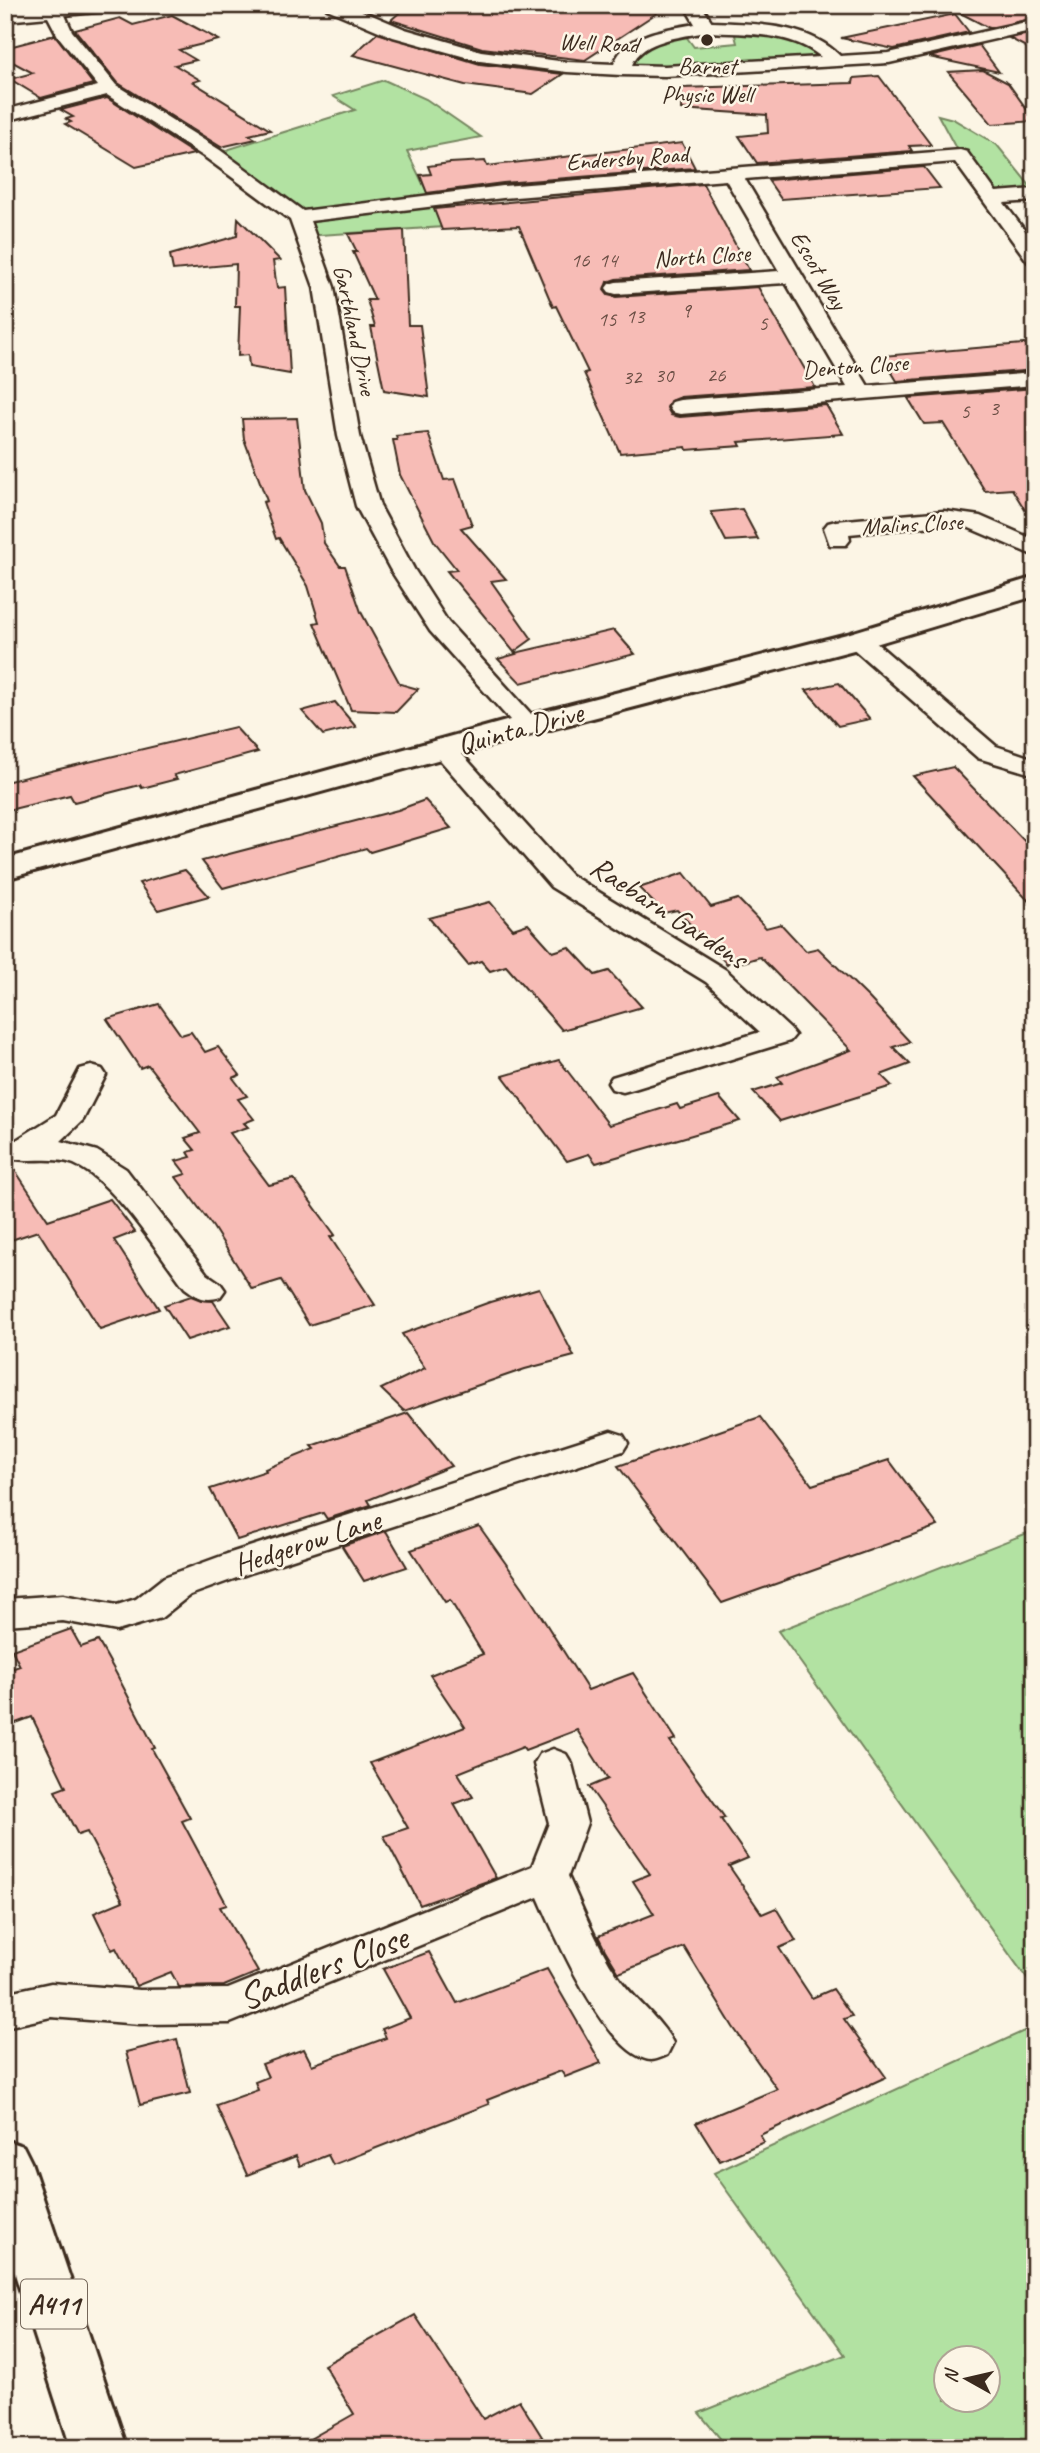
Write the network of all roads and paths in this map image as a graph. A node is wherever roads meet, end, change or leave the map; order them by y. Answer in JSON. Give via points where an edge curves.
{"nodes":[{"id":1,"x":118,"y":5,"type":"edge"},
{"id":2,"x":333,"y":5,"type":"edge"},
{"id":3,"x":692,"y":5,"type":"edge"},
{"id":4,"x":54,"y":11,"type":"junction"},
{"id":5,"x":5,"y":16,"type":"edge"},
{"id":6,"x":1035,"y":25,"type":"edge"},
{"id":7,"x":706,"y":27,"type":"junction"},
{"id":8,"x":835,"y":61,"type":"junction"},
{"id":9,"x":621,"y":70,"type":"junction"},
{"id":10,"x":110,"y":89,"type":"junction"},
{"id":11,"x":5,"y":116,"type":"edge"},
{"id":12,"x":733,"y":174,"type":"junction"},
{"id":13,"x":1035,"y":195,"type":"edge"},
{"id":14,"x":990,"y":198,"type":"junction"},
{"id":15,"x":299,"y":216,"type":"junction"},
{"id":16,"x":1035,"y":258,"type":"edge"},
{"id":17,"x":792,"y":276,"type":"junction"},
{"id":18,"x":616,"y":288,"type":"dead end"},
{"id":19,"x":1035,"y":379,"type":"edge"},
{"id":20,"x":861,"y":392,"type":"junction"},
{"id":21,"x":680,"y":407,"type":"dead end"},
{"id":22,"x":838,"y":540,"type":"dead end"},
{"id":23,"x":1035,"y":549,"type":"edge"},
{"id":24,"x":1035,"y":586,"type":"edge"},
{"id":25,"x":858,"y":640,"type":"junction"},
{"id":26,"x":528,"y":725,"type":"junction"},
{"id":27,"x":444,"y":749,"type":"junction"},
{"id":28,"x":1035,"y":767,"type":"edge"},
{"id":29,"x":5,"y":869,"type":"edge"},
{"id":30,"x":91,"y":1075,"type":"dead end"},
{"id":31,"x":623,"y":1083,"type":"dead end"},
{"id":32,"x":13,"y":1153,"type":"edge"},
{"id":33,"x":209,"y":1290,"type":"dead end"},
{"id":34,"x":611,"y":1443,"type":"dead end"},
{"id":35,"x":5,"y":1612,"type":"edge"},
{"id":36,"x":553,"y":1764,"type":"dead end"},
{"id":37,"x":548,"y":1876,"type":"junction"},
{"id":38,"x":5,"y":2010,"type":"edge"},
{"id":39,"x":652,"y":2043,"type":"dead end"},
{"id":40,"x":5,"y":2162,"type":"edge"},
{"id":41,"x":18,"y":2240,"type":"edge"},
{"id":42,"x":99,"y":2448,"type":"edge"}],
"edges":[{"from":1,"to":4,"type":"street"},
{"from":2,"to":9,"type":"street","name":"Well Road","via":[[399,33],[480,56]]},
{"from":3,"to":7,"type":"street"},
{"from":4,"to":5,"type":"street"},
{"from":4,"to":10,"type":"street","via":[[64,32]]},
{"from":6,"to":8,"type":"street","name":"Well Road","via":[[889,58]]},
{"from":7,"to":8,"type":"street","via":[[775,32],[816,46]]},
{"from":7,"to":9,"type":"street","via":[[640,45],[622,62]]},
{"from":8,"to":9,"type":"street","name":"Well Road"},
{"from":10,"to":11,"type":"street"},
{"from":10,"to":15,"type":"street"},
{"from":12,"to":14,"type":"street","name":"Endersby Road","via":[[960,156]]},
{"from":12,"to":15,"type":"street","name":"Endersby Road","via":[[503,192]]},
{"from":12,"to":17,"type":"street","name":"Escot Way"},
{"from":13,"to":14,"type":"street"},
{"from":14,"to":16,"type":"street"},
{"from":15,"to":26,"type":"street","name":"Garthland Drive","via":[[324,287],[349,436],[368,506],[439,626]]},
{"from":17,"to":18,"type":"street","name":"North Close"},
{"from":17,"to":20,"type":"street","name":"Escot Way"},
{"from":19,"to":20,"type":"street","name":"Denton Close"},
{"from":20,"to":21,"type":"street","name":"Denton Close"},
{"from":22,"to":23,"type":"street","name":"Malins Close","via":[[836,528],[944,519],[972,521]]},
{"from":24,"to":25,"type":"street","name":"Quinta Drive"},
{"from":25,"to":26,"type":"street","name":"Quinta Drive"},
{"from":25,"to":28,"type":"street","via":[[986,752]]},
{"from":26,"to":27,"type":"street","name":"Quinta Drive"},
{"from":27,"to":29,"type":"street","name":"Quinta Drive"},
{"from":27,"to":31,"type":"street","name":"Raebarn Gardens","via":[[561,881],[716,976],[780,1035]]},
{"from":30,"to":32,"type":"street","via":[[77,1110],[60,1128]]},
{"from":32,"to":33,"type":"street","via":[[60,1150],[86,1158],[115,1176],[196,1281]]},
{"from":34,"to":35,"type":"street","name":"Hedgerow Lane","via":[[240,1563],[177,1586],[148,1609],[117,1618],[63,1608]]},
{"from":36,"to":37,"type":"street","via":[[568,1823]]},
{"from":37,"to":38,"type":"street","name":"Saddlers Close","via":[[230,2006],[140,2007],[51,2000]]},
{"from":37,"to":39,"type":"street","via":[[602,1990],[629,2024]]},
{"from":40,"to":41,"type":"street","number":"A411"},
{"from":41,"to":42,"type":"street","number":"A411"}]}
